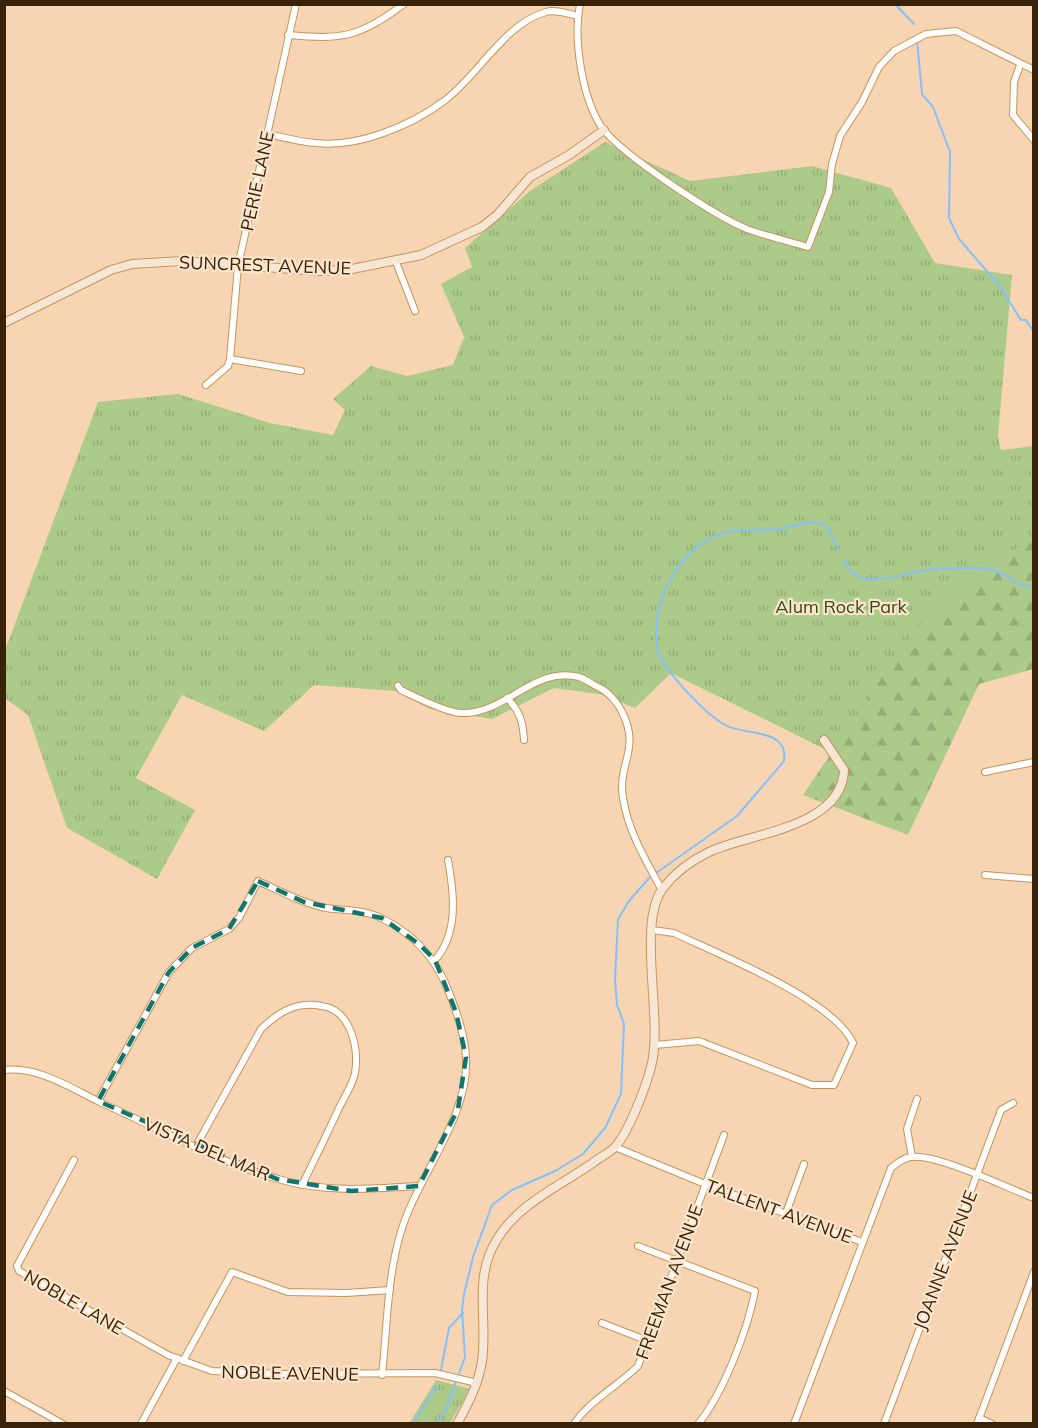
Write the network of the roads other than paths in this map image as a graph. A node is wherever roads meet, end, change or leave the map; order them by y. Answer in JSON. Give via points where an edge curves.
{"nodes":[{"id":1,"x":296,"y":4,"type":"edge"},
{"id":2,"x":404,"y":4,"type":"edge"},
{"id":3,"x":580,"y":4,"type":"edge"},
{"id":4,"x":578,"y":16,"type":"junction"},
{"id":5,"x":288,"y":35,"type":"junction"},
{"id":6,"x":1020,"y":65,"type":"junction"},
{"id":7,"x":1034,"y":70,"type":"edge"},
{"id":8,"x":604,"y":130,"type":"junction"},
{"id":9,"x":267,"y":134,"type":"junction"},
{"id":10,"x":1034,"y":140,"type":"edge"},
{"id":11,"x":396,"y":262,"type":"junction"},
{"id":12,"x":238,"y":266,"type":"junction"},
{"id":13,"x":415,"y":311,"type":"dead end"},
{"id":14,"x":4,"y":323,"type":"edge"},
{"id":15,"x":230,"y":359,"type":"junction"},
{"id":16,"x":301,"y":371,"type":"dead end"},
{"id":17,"x":206,"y":385,"type":"dead end"},
{"id":18,"x":398,"y":686,"type":"dead end"},
{"id":19,"x":507,"y":698,"type":"junction"},
{"id":20,"x":524,"y":740,"type":"dead end"},
{"id":21,"x":824,"y":740,"type":"dead end"},
{"id":22,"x":1034,"y":762,"type":"edge"},
{"id":23,"x":985,"y":772,"type":"dead end"},
{"id":24,"x":448,"y":860,"type":"dead end"},
{"id":25,"x":985,"y":875,"type":"dead end"},
{"id":26,"x":1034,"y":879,"type":"edge"},
{"id":27,"x":662,"y":890,"type":"junction"},
{"id":28,"x":652,"y":930,"type":"junction"},
{"id":29,"x":435,"y":960,"type":"junction"},
{"id":30,"x":655,"y":1045,"type":"junction"},
{"id":31,"x":4,"y":1070,"type":"edge"},
{"id":32,"x":917,"y":1099,"type":"dead end"},
{"id":33,"x":98,"y":1101,"type":"junction"},
{"id":34,"x":1013,"y":1103,"type":"dead end"},
{"id":35,"x":724,"y":1135,"type":"dead end"},
{"id":36,"x":196,"y":1146,"type":"junction"},
{"id":37,"x":615,"y":1147,"type":"junction"},
{"id":38,"x":912,"y":1157,"type":"junction"},
{"id":39,"x":74,"y":1160,"type":"dead end"},
{"id":40,"x":804,"y":1164,"type":"dead end"},
{"id":41,"x":977,"y":1176,"type":"junction"},
{"id":42,"x":705,"y":1184,"type":"junction"},
{"id":43,"x":302,"y":1185,"type":"junction"},
{"id":44,"x":419,"y":1186,"type":"junction"},
{"id":45,"x":1034,"y":1198,"type":"edge"},
{"id":46,"x":786,"y":1213,"type":"junction"},
{"id":47,"x":862,"y":1242,"type":"junction"},
{"id":48,"x":638,"y":1246,"type":"dead end"},
{"id":49,"x":677,"y":1261,"type":"junction"},
{"id":50,"x":1034,"y":1272,"type":"edge"},
{"id":51,"x":390,"y":1290,"type":"junction"},
{"id":52,"x":602,"y":1323,"type":"dead end"},
{"id":53,"x":648,"y":1341,"type":"junction"},
{"id":54,"x":180,"y":1360,"type":"junction"},
{"id":55,"x":382,"y":1375,"type":"junction"},
{"id":56,"x":477,"y":1383,"type":"junction"},
{"id":57,"x":4,"y":1391,"type":"edge"},
{"id":58,"x":978,"y":1421,"type":"edge"},
{"id":59,"x":63,"y":1424,"type":"edge"},
{"id":60,"x":141,"y":1424,"type":"edge"},
{"id":61,"x":457,"y":1424,"type":"edge"},
{"id":62,"x":574,"y":1424,"type":"edge"},
{"id":63,"x":698,"y":1424,"type":"edge"},
{"id":64,"x":794,"y":1424,"type":"edge"},
{"id":65,"x":884,"y":1424,"type":"edge"},
{"id":66,"x":992,"y":1424,"type":"edge"}],
"edges":[{"from":1,"to":5,"type":"street","name":"PERIE LANE"},
{"from":2,"to":5,"type":"street","via":[[371,28],[330,39]]},
{"from":3,"to":4,"type":"street"},
{"from":4,"to":8,"type":"street","via":[[579,58]]},
{"from":4,"to":9,"type":"street","via":[[548,11],[517,26],[444,101],[403,124],[356,140],[318,144]]},
{"from":5,"to":9,"type":"street","name":"PERIE LANE"},
{"from":6,"to":7,"type":"street"},
{"from":6,"to":8,"type":"street","via":[[956,32],[926,34],[894,51],[879,67],[840,136],[829,192],[808,247],[746,229],[724,217],[634,158]]},
{"from":6,"to":10,"type":"street","via":[[1012,89],[1013,115]]},
{"from":8,"to":11,"type":"street","name":"SUNCREST AVENUE","via":[[530,177],[482,227]]},
{"from":9,"to":12,"type":"street","name":"PERIE LANE"},
{"from":11,"to":12,"type":"street","name":"SUNCREST AVENUE","via":[[347,270]]},
{"from":11,"to":13,"type":"street"},
{"from":12,"to":14,"type":"street","name":"SUNCREST AVENUE","via":[[182,261],[132,264],[111,270]]},
{"from":12,"to":15,"type":"street","name":"PERIE LANE"},
{"from":15,"to":16,"type":"street"},
{"from":15,"to":17,"type":"street","via":[[228,366]]},
{"from":18,"to":19,"type":"street","via":[[459,713],[480,711]]},
{"from":19,"to":20,"type":"street","via":[[524,724]]},
{"from":19,"to":27,"type":"street","via":[[533,683],[555,677],[579,677],[605,690],[619,706],[629,724],[632,741],[622,795],[628,822]]},
{"from":21,"to":27,"type":"street","via":[[844,770],[842,785],[815,815],[710,851],[678,872]]},
{"from":22,"to":23,"type":"street"},
{"from":24,"to":29,"type":"street","via":[[453,917],[443,951]]},
{"from":25,"to":26,"type":"street"},
{"from":27,"to":28,"type":"street","via":[[654,909]]},
{"from":28,"to":30,"type":"street"},
{"from":28,"to":30,"type":"street","via":[[674,933],[794,991],[844,1029],[853,1043],[839,1078],[826,1087],[699,1041]]},
{"from":29,"to":33,"type":"street","via":[[405,932],[382,918],[363,911],[315,905],[258,881],[229,929],[192,948],[169,972]]},
{"from":29,"to":44,"type":"street","via":[[462,1030],[465,1083],[458,1109]]},
{"from":30,"to":37,"type":"street","via":[[651,1068]]},
{"from":31,"to":33,"type":"street","name":"VISTA DEL MAR","via":[[18,1068],[55,1079]]},
{"from":32,"to":38,"type":"street","via":[[908,1129]]},
{"from":33,"to":36,"type":"street","name":"VISTA DEL MAR"},
{"from":34,"to":41,"type":"street","name":"JOANNE AVENUE","via":[[1001,1110]]},
{"from":35,"to":42,"type":"street","name":"FREEMAN AVENUE"},
{"from":36,"to":43,"type":"street","name":"VISTA DEL MAR","via":[[236,1164]]},
{"from":36,"to":43,"type":"street","via":[[261,1029],[290,1007],[326,1006],[337,1011],[349,1028],[356,1052],[355,1075]]},
{"from":37,"to":42,"type":"street","name":"TALLENT AVENUE"},
{"from":37,"to":56,"type":"street","via":[[525,1206],[496,1241],[484,1267],[483,1350]]},
{"from":38,"to":41,"type":"street","via":[[933,1159]]},
{"from":38,"to":47,"type":"street","name":"TALLENT AVENUE","via":[[901,1160],[888,1173]]},
{"from":39,"to":54,"type":"street","name":"NOBLE LANE","via":[[17,1266],[19,1271]]},
{"from":40,"to":46,"type":"street"},
{"from":41,"to":45,"type":"street"},
{"from":41,"to":65,"type":"street","name":"JOANNE AVENUE"},
{"from":42,"to":46,"type":"street","name":"TALLENT AVENUE"},
{"from":42,"to":49,"type":"street","name":"FREEMAN AVENUE"},
{"from":43,"to":44,"type":"street","name":"VISTA DEL MAR","via":[[351,1191]]},
{"from":44,"to":51,"type":"street","via":[[400,1234]]},
{"from":46,"to":47,"type":"street","name":"TALLENT AVENUE"},
{"from":47,"to":64,"type":"street"},
{"from":48,"to":49,"type":"street"},
{"from":49,"to":53,"type":"street","name":"FREEMAN AVENUE"},
{"from":49,"to":63,"type":"street","via":[[755,1291],[751,1312],[713,1406]]},
{"from":50,"to":58,"type":"street"},
{"from":51,"to":54,"type":"street","via":[[288,1292],[232,1272]]},
{"from":51,"to":55,"type":"street"},
{"from":52,"to":53,"type":"street"},
{"from":53,"to":62,"type":"street","name":"FREEMAN AVENUE","via":[[638,1365]]},
{"from":54,"to":55,"type":"street","name":"NOBLE AVENUE","via":[[212,1371]]},
{"from":54,"to":60,"type":"street"},
{"from":55,"to":56,"type":"street","name":"NOBLE AVENUE","via":[[435,1373]]},
{"from":56,"to":61,"type":"street"},
{"from":57,"to":59,"type":"street"},
{"from":58,"to":66,"type":"street"}]}
